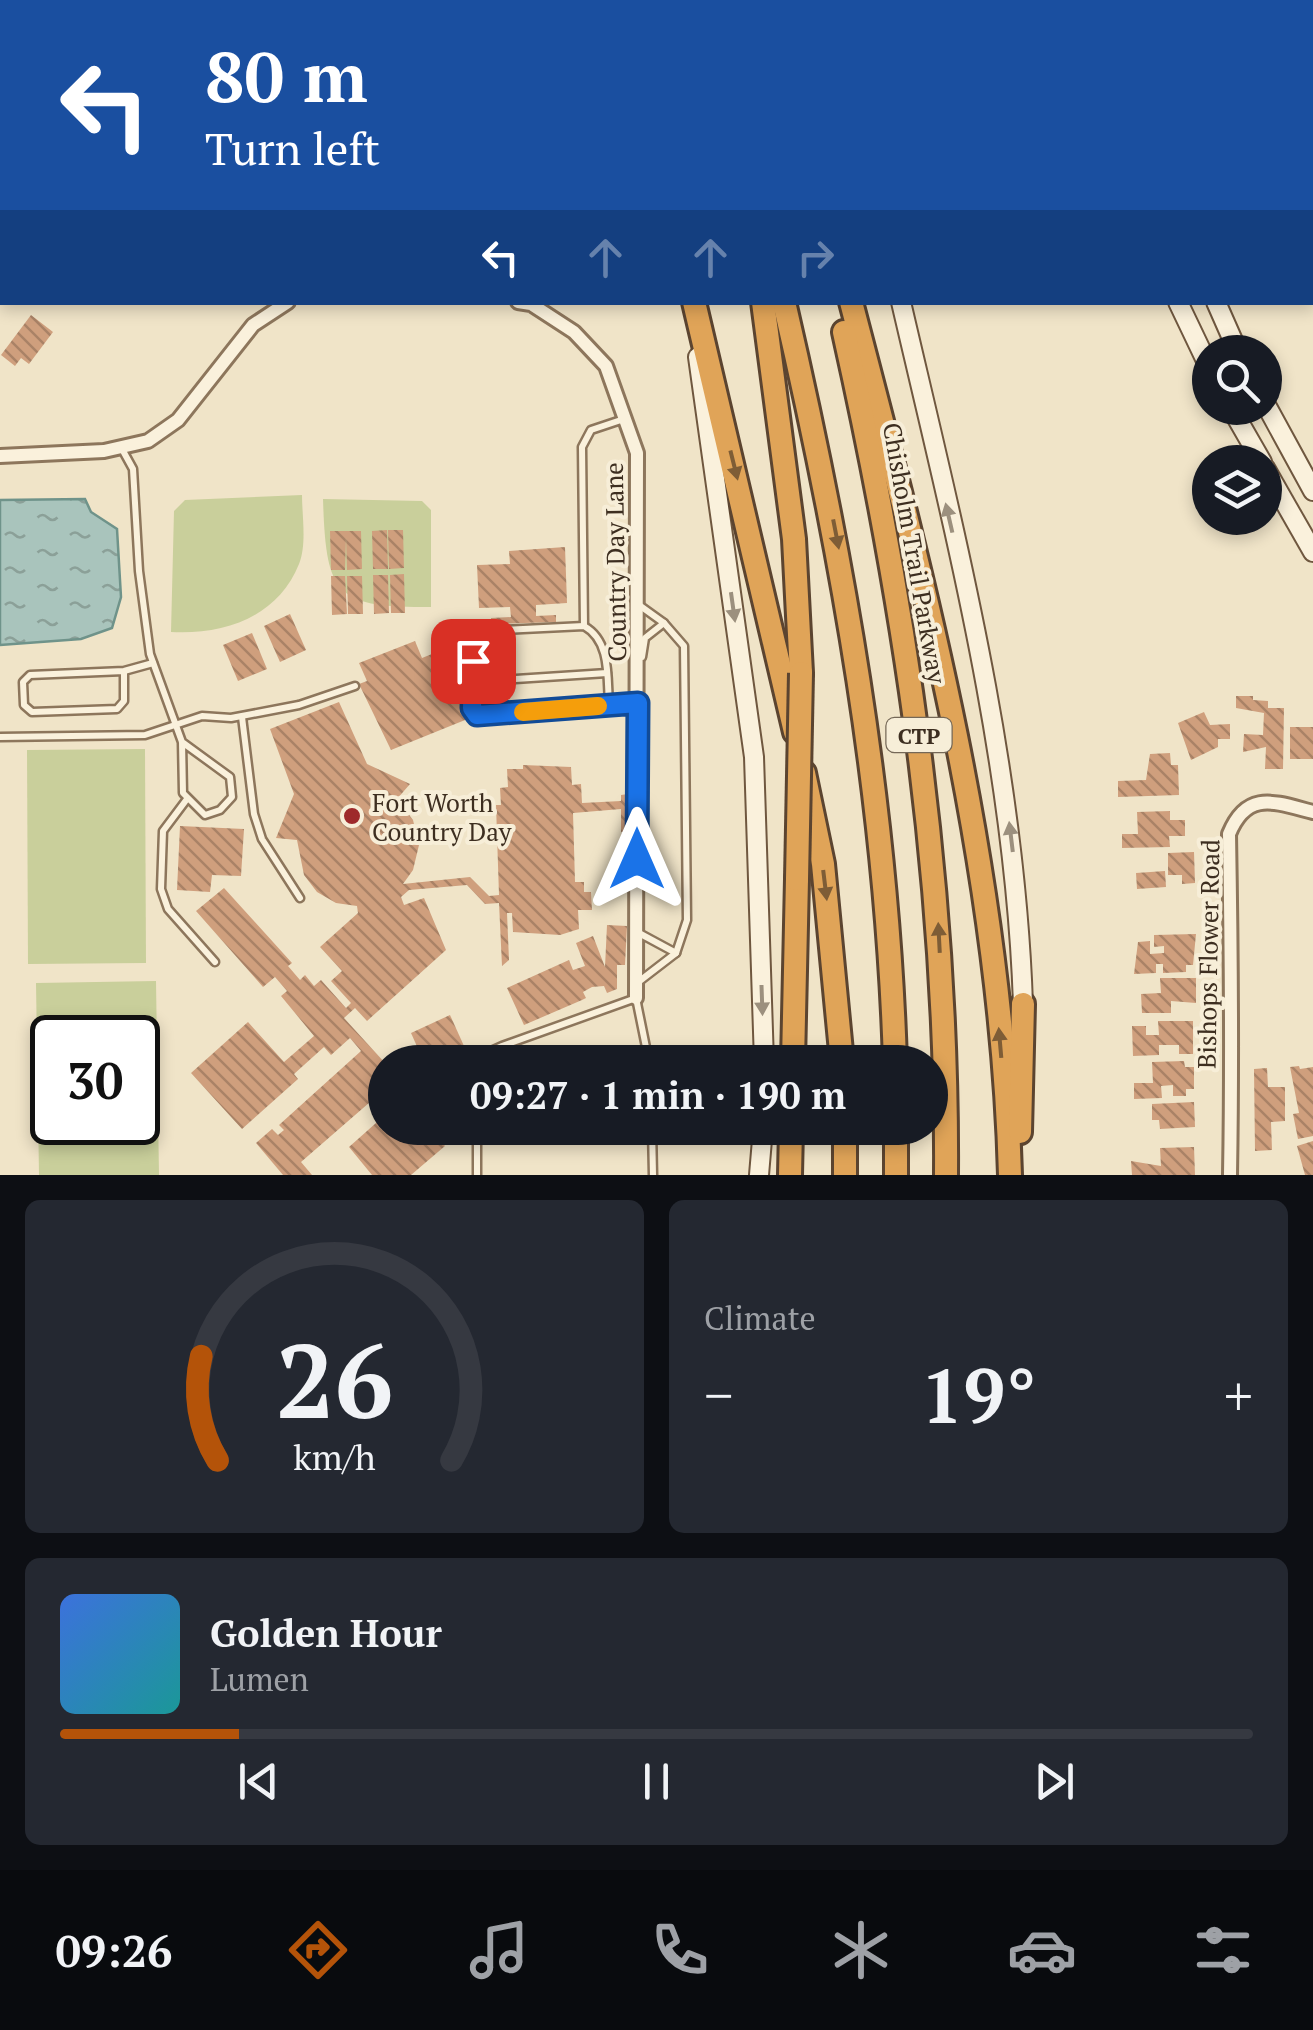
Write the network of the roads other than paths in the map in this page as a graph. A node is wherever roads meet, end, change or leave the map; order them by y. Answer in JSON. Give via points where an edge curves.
{"nodes":[{"id":1,"x":283,"y":305,"type":"edge"},
{"id":2,"x":532,"y":305,"type":"edge"},
{"id":3,"x":692,"y":305,"type":"edge"},
{"id":4,"x":693,"y":305,"type":"edge"},
{"id":5,"x":763,"y":305,"type":"edge"},
{"id":6,"x":785,"y":305,"type":"edge"},
{"id":7,"x":838,"y":305,"type":"edge"},
{"id":8,"x":852,"y":305,"type":"edge"},
{"id":9,"x":902,"y":305,"type":"edge"},
{"id":10,"x":1179,"y":305,"type":"edge"},
{"id":11,"x":1217,"y":305,"type":"edge"},
{"id":12,"x":1194,"y":335,"type":"edge"},
{"id":13,"x":1231,"y":335,"type":"edge"},
{"id":14,"x":628,"y":418,"type":"junction"},
{"id":15,"x":1277,"y":425,"type":"edge"},
{"id":16,"x":121,"y":448,"type":"junction"},
{"id":17,"x":0,"y":456,"type":"edge"},
{"id":18,"x":1313,"y":491,"type":"edge"},
{"id":19,"x":1282,"y":497,"type":"edge"},
{"id":20,"x":1313,"y":552,"type":"edge"},
{"id":21,"x":638,"y":605,"type":"junction"},
{"id":22,"x":664,"y":623,"type":"junction"},
{"id":23,"x":584,"y":626,"type":"junction"},
{"id":24,"x":153,"y":664,"type":"junction"},
{"id":25,"x":638,"y":667,"type":"junction"},
{"id":26,"x":124,"y":672,"type":"junction"},
{"id":27,"x":607,"y":673,"type":"junction"},
{"id":28,"x":470,"y":682,"type":"junction"},
{"id":29,"x":355,"y":686,"type":"dead end"},
{"id":30,"x":638,"y":703,"type":"junction"},
{"id":31,"x":609,"y":705,"type":"junction"},
{"id":32,"x":242,"y":716,"type":"junction"},
{"id":33,"x":178,"y":727,"type":"junction"},
{"id":34,"x":0,"y":737,"type":"edge"},
{"id":35,"x":182,"y":742,"type":"junction"},
{"id":36,"x":187,"y":799,"type":"junction"},
{"id":37,"x":1313,"y":812,"type":"edge"},
{"id":38,"x":300,"y":898,"type":"dead end"},
{"id":39,"x":636,"y":932,"type":"junction"},
{"id":40,"x":676,"y":953,"type":"junction"},
{"id":41,"x":216,"y":962,"type":"dead end"},
{"id":42,"x":636,"y":991,"type":"junction"},
{"id":43,"x":1023,"y":1004,"type":"joint"},
{"id":44,"x":504,"y":1045,"type":"edge"},
{"id":45,"x":647,"y":1045,"type":"edge"},
{"id":46,"x":763,"y":1045,"type":"edge"},
{"id":47,"x":793,"y":1045,"type":"edge"},
{"id":48,"x":840,"y":1045,"type":"edge"},
{"id":49,"x":894,"y":1045,"type":"edge"},
{"id":50,"x":477,"y":1145,"type":"edge"},
{"id":51,"x":652,"y":1145,"type":"edge"},
{"id":52,"x":762,"y":1145,"type":"edge"},
{"id":53,"x":791,"y":1145,"type":"edge"},
{"id":54,"x":845,"y":1145,"type":"edge"},
{"id":55,"x":896,"y":1145,"type":"edge"},
{"id":56,"x":476,"y":1175,"type":"edge"},
{"id":57,"x":653,"y":1175,"type":"edge"},
{"id":58,"x":759,"y":1175,"type":"edge"},
{"id":59,"x":790,"y":1175,"type":"edge"},
{"id":60,"x":845,"y":1175,"type":"edge"},
{"id":61,"x":896,"y":1175,"type":"edge"},
{"id":62,"x":946,"y":1175,"type":"edge"},
{"id":63,"x":1013,"y":1175,"type":"edge"},
{"id":64,"x":1230,"y":1175,"type":"edge"}],
"edges":[{"from":1,"to":16,"type":"street","via":[[252,325],[178,420],[148,441]]},
{"from":2,"to":14,"type":"street","name":"Country Day Lane","via":[[574,332],[606,366]]},
{"from":3,"to":46,"type":"main road","one_way":true,"via":[[754,756]]},
{"from":4,"to":48,"type":"highway","one_way":true,"via":[[767,601],[823,864]]},
{"from":5,"to":47,"type":"highway","bridge":true,"via":[[794,538],[801,674]]},
{"from":6,"to":49,"type":"highway","number":"CTP","one_way":true,"via":[[839,549],[862,693]]},
{"from":62,"to":7,"type":"highway","name":"Chisholm Trail Parkway","number":"CTP","one_way":true,"via":[[938,923],[920,741],[890,544]]},
{"from":63,"to":8,"type":"highway","one_way":true,"via":[[961,762],[930,610]]},
{"from":43,"to":9,"type":"main road","name":"Chisholm Trail Parkway","one_way":true,"via":[[999,750]]},
{"from":10,"to":12,"type":"main road"},
{"from":11,"to":13,"type":"main road"},
{"from":14,"to":21,"type":"street","name":"Country Day Lane","via":[[637,452]]},
{"from":14,"to":23,"type":"lane","via":[[591,430],[582,447]]},
{"from":15,"to":18,"type":"main road"},
{"from":16,"to":17,"type":"street"},
{"from":16,"to":24,"type":"lane","via":[[134,469]]},
{"from":19,"to":20,"type":"main road"},
{"from":21,"to":22,"type":"lane"},
{"from":21,"to":25,"type":"street","name":"Country Day Lane"},
{"from":22,"to":25,"type":"lane","via":[[645,638]]},
{"from":22,"to":40,"type":"lane","via":[[684,646],[687,920]]},
{"from":23,"to":27,"type":"lane","via":[[598,634]]},
{"from":23,"to":28,"type":"lane","via":[[484,630],[475,641]]},
{"from":24,"to":26,"type":"lane"},
{"from":24,"to":33,"type":"lane"},
{"from":25,"to":30,"type":"street","name":"Country Day Lane"},
{"from":26,"to":26,"type":"lane","via":[[30,676],[23,682],[24,706],[32,712],[116,709],[124,700]]},
{"from":27,"to":28,"type":"lane"},
{"from":27,"to":31,"type":"lane"},
{"from":28,"to":31,"type":"lane","via":[[477,715]]},
{"from":29,"to":32,"type":"lane"},
{"from":30,"to":31,"type":"lane"},
{"from":30,"to":39,"type":"street","name":"Country Day Lane"},
{"from":32,"to":33,"type":"lane","via":[[202,716]]},
{"from":32,"to":38,"type":"lane","via":[[254,814]]},
{"from":33,"to":34,"type":"lane","via":[[113,737]]},
{"from":33,"to":35,"type":"lane"},
{"from":35,"to":36,"type":"lane"},
{"from":35,"to":36,"type":"lane","via":[[230,777],[232,797],[205,815]]},
{"from":36,"to":41,"type":"lane","via":[[163,830],[162,889],[168,909]]},
{"from":37,"to":64,"type":"street","name":"Bishops Flower Road","via":[[1254,804],[1237,814],[1229,834]]},
{"from":39,"to":40,"type":"lane"},
{"from":39,"to":42,"type":"street","name":"Country Day Lane"},
{"from":40,"to":42,"type":"lane"},
{"from":42,"to":44,"type":"lane"},
{"from":42,"to":45,"type":"lane"},
{"from":43,"to":63,"type":"highway"},
{"from":50,"to":56,"type":"lane"},
{"from":51,"to":57,"type":"lane"},
{"from":52,"to":58,"type":"main road"},
{"from":53,"to":59,"type":"highway"},
{"from":54,"to":60,"type":"highway"},
{"from":55,"to":61,"type":"highway"}]}
